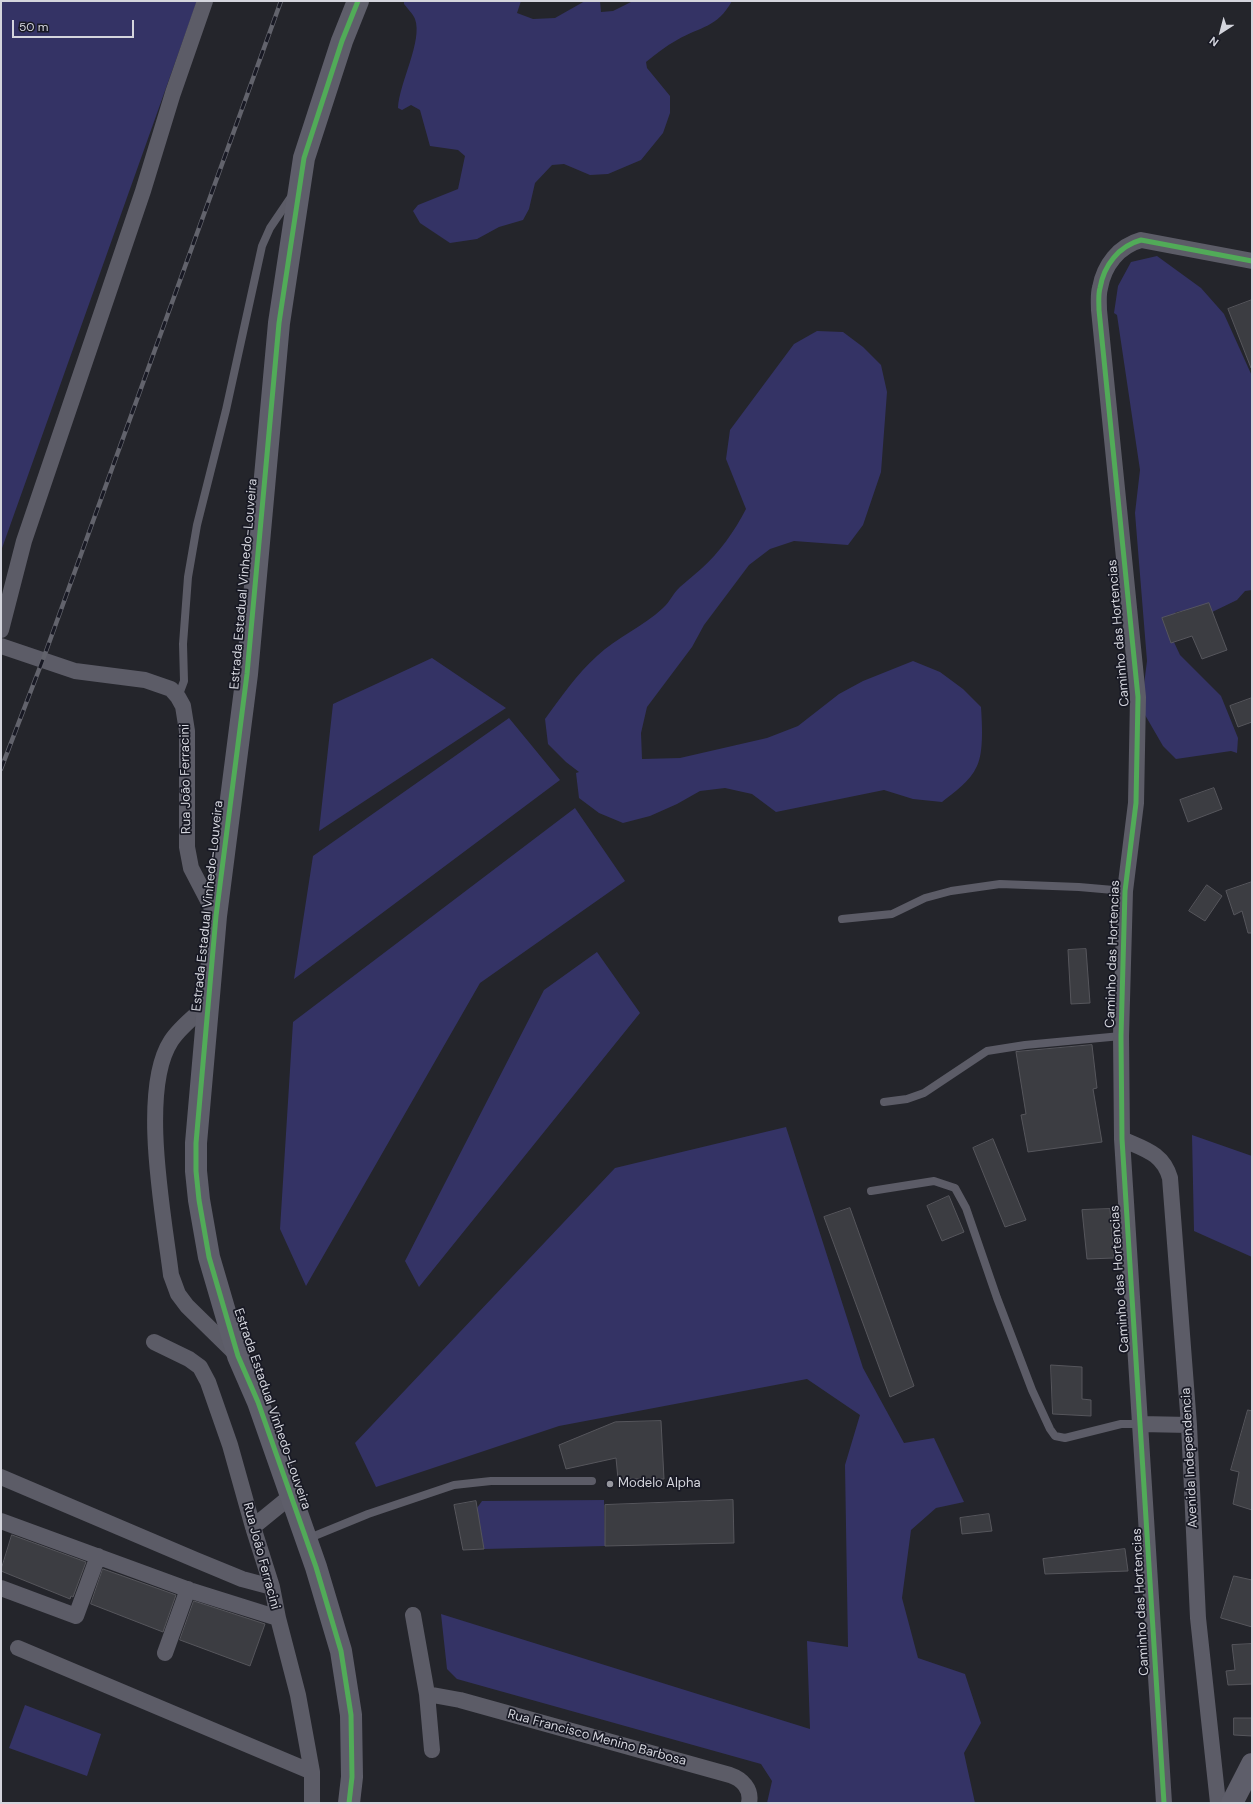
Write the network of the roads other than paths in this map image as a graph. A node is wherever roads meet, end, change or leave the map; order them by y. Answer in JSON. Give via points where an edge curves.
{"nodes":[{"id":1,"x":205,"y":1,"type":"edge"},
{"id":2,"x":358,"y":1,"type":"edge"},
{"id":3,"x":300,"y":184,"type":"junction"},
{"id":4,"x":1252,"y":261,"type":"edge"},
{"id":5,"x":1,"y":630,"type":"edge"},
{"id":6,"x":1,"y":646,"type":"edge"},
{"id":7,"x":178,"y":696,"type":"junction"},
{"id":8,"x":1125,"y":891,"type":"junction"},
{"id":9,"x":216,"y":916,"type":"junction"},
{"id":10,"x":842,"y":919,"type":"dead end"},
{"id":11,"x":207,"y":1005,"type":"junction"},
{"id":12,"x":1121,"y":1036,"type":"junction"},
{"id":13,"x":884,"y":1102,"type":"dead end"},
{"id":14,"x":1122,"y":1139,"type":"junction"},
{"id":15,"x":871,"y":1191,"type":"dead end"},
{"id":16,"x":154,"y":1342,"type":"dead end"},
{"id":17,"x":238,"y":1356,"type":"junction"},
{"id":18,"x":1141,"y":1424,"type":"junction"},
{"id":19,"x":1189,"y":1425,"type":"junction"},
{"id":20,"x":1,"y":1477,"type":"edge"},
{"id":21,"x":592,"y":1481,"type":"dead end"},
{"id":22,"x":291,"y":1496,"type":"junction"},
{"id":23,"x":1,"y":1521,"type":"edge"},
{"id":24,"x":253,"y":1527,"type":"junction"},
{"id":25,"x":306,"y":1540,"type":"junction"},
{"id":26,"x":98,"y":1556,"type":"junction"},
{"id":27,"x":272,"y":1587,"type":"junction"},
{"id":28,"x":1,"y":1588,"type":"edge"},
{"id":29,"x":188,"y":1589,"type":"junction"},
{"id":30,"x":413,"y":1615,"type":"dead end"},
{"id":31,"x":278,"y":1618,"type":"junction"},
{"id":32,"x":18,"y":1648,"type":"dead end"},
{"id":33,"x":165,"y":1653,"type":"dead end"},
{"id":34,"x":427,"y":1694,"type":"junction"},
{"id":35,"x":432,"y":1750,"type":"dead end"},
{"id":36,"x":1252,"y":1764,"type":"edge"},
{"id":37,"x":312,"y":1772,"type":"junction"},
{"id":38,"x":312,"y":1803,"type":"edge"},
{"id":39,"x":349,"y":1803,"type":"edge"},
{"id":40,"x":749,"y":1803,"type":"edge"},
{"id":41,"x":1164,"y":1803,"type":"edge"},
{"id":42,"x":1218,"y":1803,"type":"edge"},
{"id":43,"x":1232,"y":1803,"type":"edge"}],
"edges":[{"from":1,"to":5,"type":"street","via":[[24,541]]},
{"from":2,"to":3,"type":"main road","name":"Estrada Estadual Vinhedo-Louveira","via":[[306,150]]},
{"from":3,"to":7,"type":"lane","via":[[270,228],[262,246],[188,577],[183,644],[184,681]]},
{"from":3,"to":9,"type":"main road","name":"Estrada Estadual Vinhedo-Louveira","via":[[279,323],[247,674]]},
{"from":4,"to":8,"type":"street","name":"Caminho das Hortencias","via":[[1141,240],[1132,242],[1110,260],[1099,288],[1099,310],[1138,697],[1136,803]]},
{"from":6,"to":7,"type":"street","via":[[75,671],[145,680],[170,689]]},
{"from":7,"to":9,"type":"street","name":"Rua João Ferracini","via":[[184,706],[187,731],[187,847],[191,868]]},
{"from":8,"to":10,"type":"lane","via":[[1000,884],[944,892],[892,914]]},
{"from":8,"to":12,"type":"street","name":"Caminho das Hortencias"},
{"from":9,"to":11,"type":"main road","name":"Estrada Estadual Vinhedo-Louveira"},
{"from":11,"to":17,"type":"main road","name":"Estrada Estadual Vinhedo-Louveira","via":[[196,1171],[209,1257]]},
{"from":11,"to":17,"type":"street","via":[[170,1042],[163,1060],[157,1086],[155,1145],[171,1275],[178,1294]]},
{"from":12,"to":13,"type":"lane","via":[[987,1051],[924,1093],[907,1099]]},
{"from":12,"to":14,"type":"street","name":"Caminho das Hortencias"},
{"from":14,"to":18,"type":"street","name":"Caminho das Hortencias"},
{"from":14,"to":19,"type":"street","name":"Avenida Independencia","via":[[1155,1154],[1164,1163],[1170,1178]]},
{"from":15,"to":18,"type":"lane","via":[[934,1181],[955,1188],[966,1208],[1032,1390],[1055,1436],[1066,1438],[1121,1424]]},
{"from":16,"to":24,"type":"street","name":"Rua João Ferracini","via":[[200,1367],[208,1382],[230,1445]]},
{"from":17,"to":22,"type":"main road","name":"Estrada Estadual Vinhedo-Louveira","via":[[258,1402]]},
{"from":18,"to":19,"type":"street"},
{"from":18,"to":41,"type":"street","name":"Caminho das Hortencias"},
{"from":19,"to":42,"type":"street","name":"Avenida Independencia","via":[[1198,1618]]},
{"from":20,"to":27,"type":"street","via":[[202,1563],[242,1579]]},
{"from":21,"to":25,"type":"lane","via":[[454,1485],[368,1514]]},
{"from":22,"to":24,"type":"street"},
{"from":22,"to":25,"type":"main road","name":"Estrada Estadual Vinhedo-Louveira"},
{"from":23,"to":26,"type":"street"},
{"from":24,"to":27,"type":"street","name":"Rua João Ferracini"},
{"from":25,"to":39,"type":"main road","name":"Estrada Estadual Vinhedo-Louveira","via":[[341,1651],[347,1684],[352,1748]]},
{"from":26,"to":28,"type":"street","via":[[76,1616]]},
{"from":26,"to":29,"type":"street"},
{"from":27,"to":31,"type":"street","name":"Rua João Ferracini"},
{"from":29,"to":31,"type":"street"},
{"from":29,"to":33,"type":"street"},
{"from":30,"to":34,"type":"street"},
{"from":31,"to":37,"type":"street","name":"Rua João Ferracini","via":[[298,1696]]},
{"from":32,"to":37,"type":"street"},
{"from":34,"to":35,"type":"street"},
{"from":34,"to":40,"type":"street","name":"Rua Francisco Menino Barbosa","via":[[460,1700],[737,1777],[746,1786]]},
{"from":36,"to":43,"type":"main road"},
{"from":37,"to":38,"type":"street","name":"Rua João Ferracini"}]}
